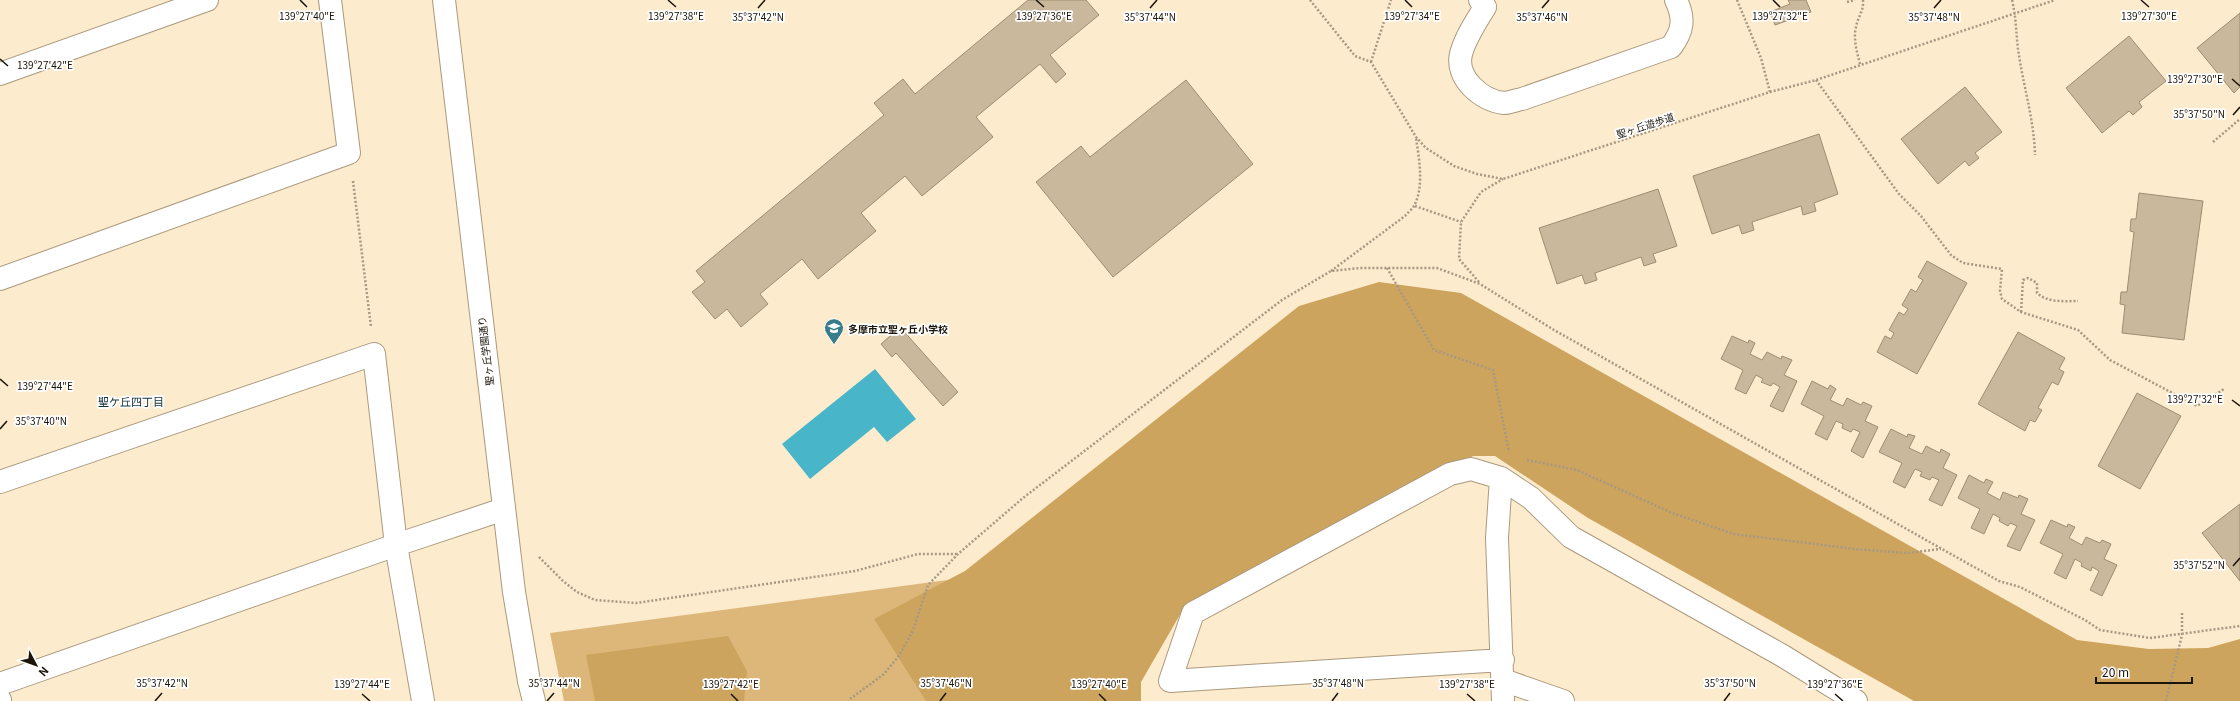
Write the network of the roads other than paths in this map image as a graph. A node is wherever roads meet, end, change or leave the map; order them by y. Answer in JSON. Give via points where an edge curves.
{"nodes":[{"id":1,"x":207,"y":0,"type":"edge"},
{"id":2,"x":330,"y":0,"type":"edge"},
{"id":3,"x":444,"y":0,"type":"edge"},
{"id":4,"x":1480,"y":0,"type":"edge"},
{"id":5,"x":1676,"y":0,"type":"edge"},
{"id":6,"x":0,"y":74,"type":"edge"},
{"id":7,"x":0,"y":279,"type":"edge"},
{"id":8,"x":1507,"y":474,"type":"junction"},
{"id":9,"x":0,"y":482,"type":"edge"},
{"id":10,"x":504,"y":508,"type":"junction"},
{"id":11,"x":396,"y":545,"type":"junction"},
{"id":12,"x":1503,"y":680,"type":"edge"},
{"id":13,"x":0,"y":684,"type":"edge"},
{"id":14,"x":423,"y":701,"type":"edge"},
{"id":15,"x":534,"y":701,"type":"edge"},
{"id":16,"x":1563,"y":701,"type":"edge"},
{"id":17,"x":1856,"y":701,"type":"edge"}],
"edges":[{"from":1,"to":6,"type":"street"},
{"from":2,"to":7,"type":"street","via":[[349,153]]},
{"from":3,"to":10,"type":"street","name":"聖ヶ丘学園通り"},
{"from":4,"to":5,"type":"street","via":[[1485,7],[1460,56],[1461,69],[1474,89],[1504,103],[1671,47],[1683,25],[1682,12]]},
{"from":8,"to":12,"type":"street","via":[[1497,538]]},
{"from":8,"to":12,"type":"street","via":[[1471,469],[1450,474],[1193,613],[1170,681]]},
{"from":8,"to":17,"type":"street","via":[[1571,537],[1777,652]]},
{"from":9,"to":11,"type":"street","via":[[374,354]]},
{"from":10,"to":11,"type":"street"},
{"from":10,"to":15,"type":"street","name":"聖ヶ丘学園通り","via":[[514,592]]},
{"from":11,"to":13,"type":"street"},
{"from":11,"to":14,"type":"street"},
{"from":12,"to":16,"type":"street"}]}
